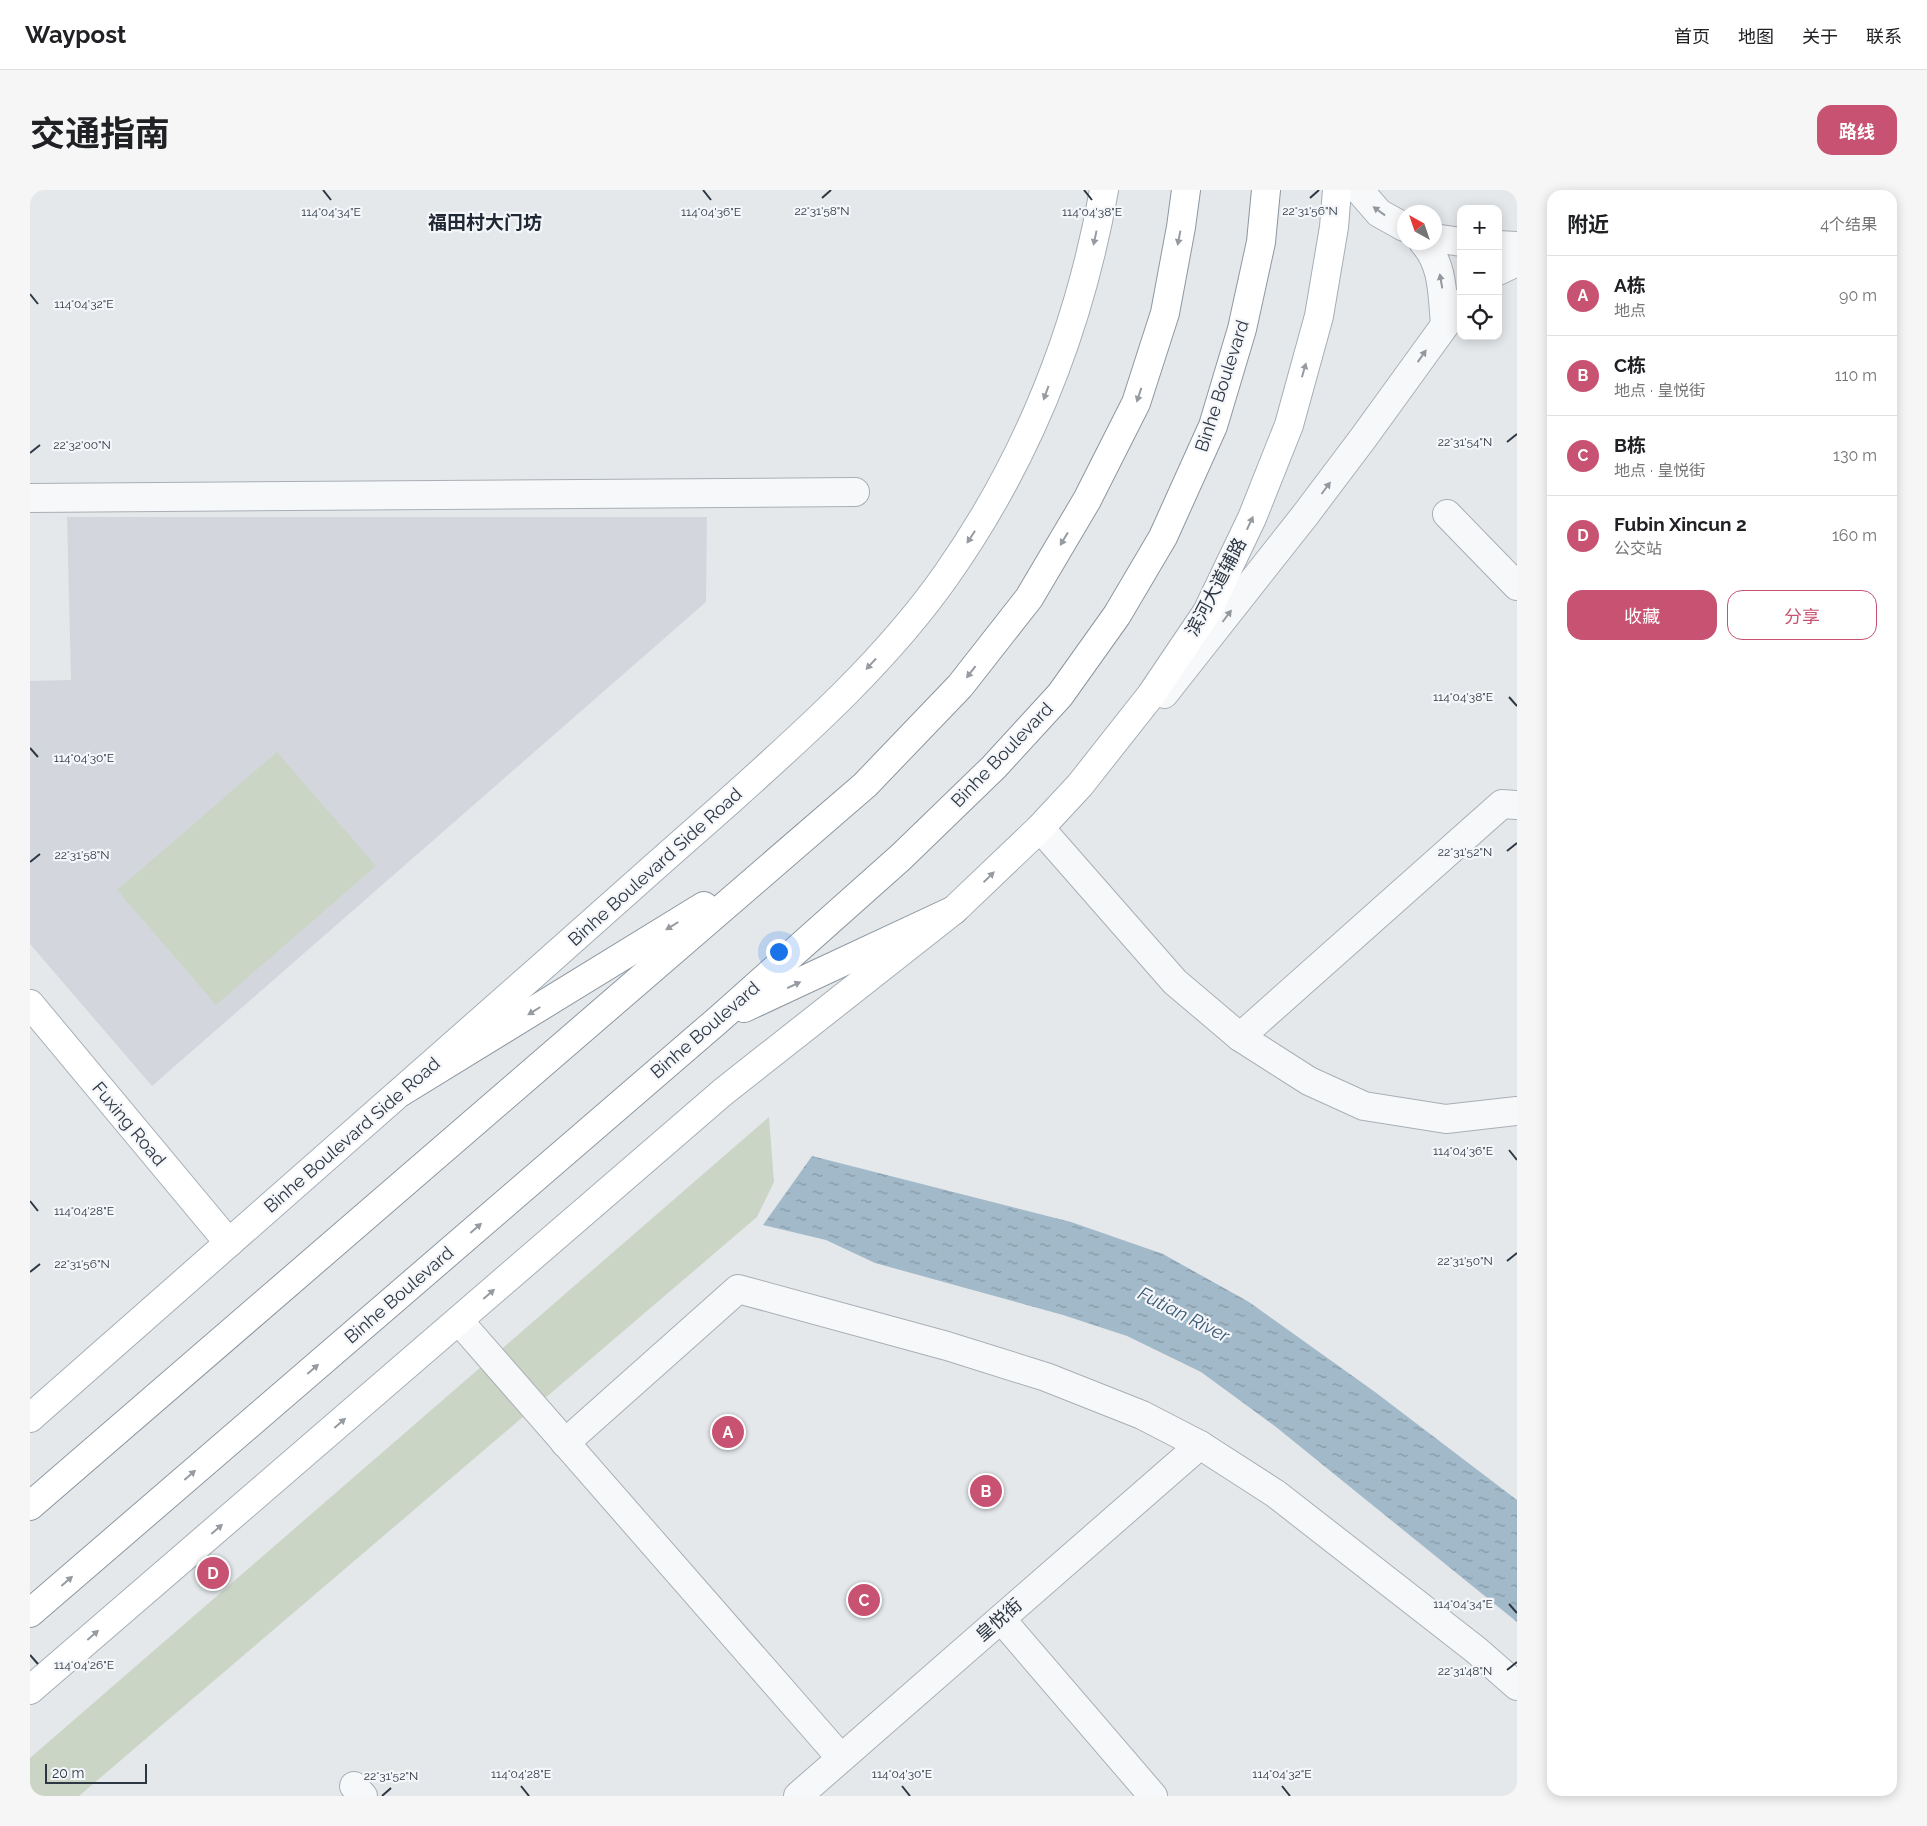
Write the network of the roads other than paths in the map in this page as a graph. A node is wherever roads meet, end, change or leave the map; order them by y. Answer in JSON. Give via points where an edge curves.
{"nodes":[{"id":1,"x":1104,"y":190,"type":"edge"},
{"id":2,"x":1186,"y":190,"type":"edge"},
{"id":3,"x":1266,"y":190,"type":"edge"},
{"id":4,"x":1337,"y":190,"type":"edge"},
{"id":5,"x":1359,"y":190,"type":"edge"},
{"id":6,"x":1397,"y":224,"type":"edge"},
{"id":7,"x":1442,"y":239,"type":"edge"},
{"id":8,"x":1457,"y":241,"type":"edge"},
{"id":9,"x":1502,"y":245,"type":"edge"},
{"id":10,"x":1517,"y":246,"type":"edge"},
{"id":11,"x":1428,"y":250,"type":"edge"},
{"id":12,"x":1517,"y":262,"type":"edge"},
{"id":13,"x":1502,"y":269,"type":"edge"},
{"id":14,"x":1457,"y":308,"type":"edge"},
{"id":15,"x":1445,"y":324,"type":"junction"},
{"id":16,"x":855,"y":492,"type":"dead end"},
{"id":17,"x":30,"y":498,"type":"edge"},
{"id":18,"x":1447,"y":514,"type":"dead end"},
{"id":19,"x":1517,"y":586,"type":"edge"},
{"id":20,"x":1080,"y":785,"type":"junction"},
{"id":21,"x":1517,"y":805,"type":"edge"},
{"id":22,"x":1040,"y":828,"type":"junction"},
{"id":23,"x":774,"y":864,"type":"junction"},
{"id":24,"x":954,"y":910,"type":"junction"},
{"id":25,"x":30,"y":1004,"type":"edge"},
{"id":26,"x":718,"y":1020,"type":"junction"},
{"id":27,"x":1240,"y":1037,"type":"junction"},
{"id":28,"x":401,"y":1092,"type":"junction"},
{"id":29,"x":1517,"y":1111,"type":"edge"},
{"id":30,"x":229,"y":1243,"type":"junction"},
{"id":31,"x":459,"y":1321,"type":"junction"},
{"id":32,"x":30,"y":1418,"type":"edge"},
{"id":33,"x":564,"y":1443,"type":"junction"},
{"id":34,"x":1200,"y":1445,"type":"junction"},
{"id":35,"x":30,"y":1506,"type":"edge"},
{"id":36,"x":30,"y":1613,"type":"edge"},
{"id":37,"x":1000,"y":1619,"type":"junction"},
{"id":38,"x":1517,"y":1686,"type":"edge"},
{"id":39,"x":30,"y":1690,"type":"edge"},
{"id":40,"x":841,"y":1758,"type":"junction"},
{"id":41,"x":798,"y":1796,"type":"edge"},
{"id":42,"x":1153,"y":1796,"type":"edge"}],
"edges":[{"from":1,"to":28,"type":"main road","name":"Binhe Boulevard Side Road","one_way":true,"via":[[1080,296],[1039,413],[1008,476],[945,577],[874,661],[797,740]]},
{"from":2,"to":23,"type":"main road","one_way":true,"via":[[1165,313],[1136,403],[1087,500],[1029,598],[960,686],[865,785]]},
{"from":3,"to":26,"type":"main road","name":"Binhe Boulevard","via":[[1261,242],[1242,329],[1213,426],[1162,537],[1117,616],[1060,695],[994,768],[901,857]]},
{"from":20,"to":4,"type":"main road","name":"滨河大道辅路","one_way":true,"via":[[1151,695],[1207,612],[1252,518],[1289,425],[1319,316]]},
{"from":6,"to":5,"type":"street","one_way":true,"via":[[1379,213]]},
{"from":7,"to":8,"type":"street"},
{"from":9,"to":10,"type":"street"},
{"from":15,"to":11,"type":"street","one_way":true,"via":[[1441,281],[1436,262]]},
{"from":12,"to":13,"type":"street"},
{"from":14,"to":15,"type":"street"},
{"from":20,"to":15,"type":"street","one_way":true,"via":[[1160,699],[1213,634],[1364,438]]},
{"from":16,"to":17,"type":"street"},
{"from":18,"to":19,"type":"street"},
{"from":20,"to":22,"type":"main road","name":"滨河大道辅路"},
{"from":21,"to":27,"type":"street","via":[[1502,804]]},
{"from":24,"to":22,"type":"main road","name":"滨河大道辅路","one_way":true},
{"from":22,"to":27,"type":"street","via":[[1175,982]]},
{"from":23,"to":28,"type":"main road","one_way":true},
{"from":23,"to":35,"type":"main road"},
{"from":26,"to":24,"type":"main road","one_way":true},
{"from":31,"to":24,"type":"main road","one_way":true,"via":[[723,1092]]},
{"from":25,"to":30,"type":"main road","name":"Fuxing Road"},
{"from":36,"to":26,"type":"main road","name":"Binhe Boulevard","one_way":true},
{"from":27,"to":29,"type":"street","via":[[1309,1081],[1364,1106],[1446,1119]]},
{"from":28,"to":30,"type":"main road","name":"Binhe Boulevard Side Road"},
{"from":30,"to":32,"type":"main road","name":"Binhe Boulevard Side Road"},
{"from":31,"to":33,"type":"street"},
{"from":39,"to":31,"type":"main road","one_way":true},
{"from":33,"to":34,"type":"street","via":[[738,1289],[947,1346],[1046,1377],[1142,1414]]},
{"from":33,"to":40,"type":"street"},
{"from":34,"to":37,"type":"street","name":"皇悦街"},
{"from":34,"to":38,"type":"street","via":[[1276,1494],[1476,1650]]},
{"from":37,"to":40,"type":"street","name":"皇悦街"},
{"from":37,"to":42,"type":"street"},
{"from":40,"to":41,"type":"street","name":"皇悦街"}]}
